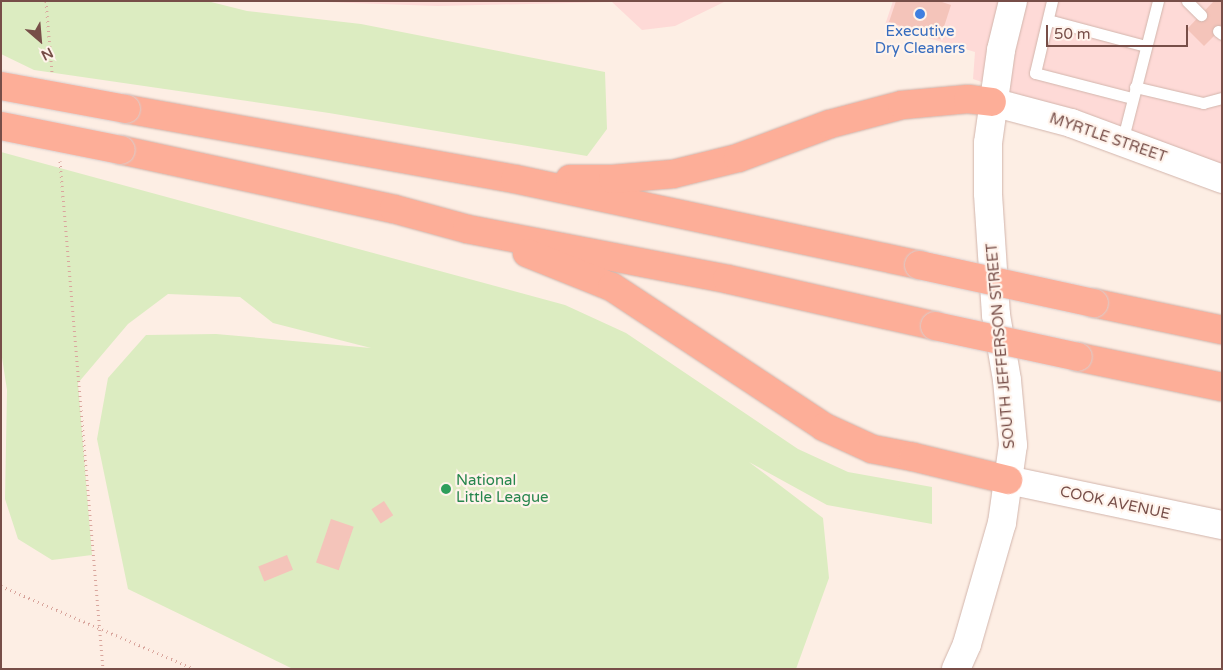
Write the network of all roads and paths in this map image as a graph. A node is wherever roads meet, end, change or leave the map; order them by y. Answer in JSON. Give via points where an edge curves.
{"nodes":[{"id":1,"x":46,"y":1,"type":"edge"},
{"id":2,"x":1013,"y":1,"type":"edge"},
{"id":3,"x":1052,"y":1,"type":"edge"},
{"id":4,"x":1158,"y":1,"type":"edge"},
{"id":5,"x":1187,"y":1,"type":"edge"},
{"id":6,"x":1201,"y":15,"type":"dead end"},
{"id":7,"x":1048,"y":20,"type":"junction"},
{"id":8,"x":1146,"y":46,"type":"junction"},
{"id":9,"x":53,"y":81,"type":"dead end"},
{"id":10,"x":1,"y":86,"type":"edge"},
{"id":11,"x":1134,"y":92,"type":"junction"},
{"id":12,"x":1222,"y":98,"type":"edge"},
{"id":13,"x":992,"y":102,"type":"junction"},
{"id":14,"x":1,"y":126,"type":"edge"},
{"id":15,"x":1122,"y":142,"type":"junction"},
{"id":16,"x":59,"y":159,"type":"dead end"},
{"id":17,"x":515,"y":179,"type":"junction"},
{"id":18,"x":1222,"y":179,"type":"edge"},
{"id":19,"x":467,"y":229,"type":"junction"},
{"id":20,"x":1220,"y":330,"type":"edge"},
{"id":21,"x":1220,"y":386,"type":"edge"},
{"id":22,"x":1008,"y":480,"type":"junction"},
{"id":23,"x":1222,"y":525,"type":"edge"},
{"id":24,"x":1,"y":586,"type":"edge"},
{"id":25,"x":98,"y":627,"type":"junction"},
{"id":26,"x":103,"y":669,"type":"edge"},
{"id":27,"x":195,"y":669,"type":"edge"},
{"id":28,"x":956,"y":669,"type":"edge"}],
"edges":[{"from":1,"to":9,"type":"path"},
{"from":2,"to":13,"type":"main road","name":"SOUTH JEFFERSON STREET"},
{"from":3,"to":7,"type":"lane"},
{"from":4,"to":8,"type":"lane"},
{"from":5,"to":6,"type":"lane"},
{"from":7,"to":8,"type":"lane"},
{"from":7,"to":11,"type":"lane","via":[[1035,73]]},
{"from":8,"to":11,"type":"lane"},
{"from":10,"to":17,"type":"highway","bridge":true},
{"from":11,"to":12,"type":"lane","via":[[1203,104]]},
{"from":11,"to":15,"type":"lane"},
{"from":13,"to":15,"type":"main road","name":"MYRTLE STREET","via":[[1071,123]]},
{"from":13,"to":17,"type":"highway","via":[[968,99],[902,105],[830,124],[738,158],[672,174],[613,179]]},
{"from":13,"to":22,"type":"main road","name":"SOUTH JEFFERSON STREET","via":[[988,194],[996,315],[1013,445]]},
{"from":14,"to":19,"type":"highway","bridge":true,"via":[[394,209]]},
{"from":15,"to":18,"type":"main road","name":"MYRTLE STREET"},
{"from":16,"to":25,"type":"path"},
{"from":17,"to":20,"type":"highway","bridge":true},
{"from":19,"to":21,"type":"highway","bridge":true,"via":[[727,279]]},
{"from":19,"to":22,"type":"highway","via":[[612,287],[824,427],[872,449]]},
{"from":22,"to":23,"type":"main road","name":"COOK AVENUE"},
{"from":22,"to":28,"type":"main road","name":"SOUTH JEFFERSON STREET","via":[[1002,523],[967,644]]},
{"from":24,"to":25,"type":"path"},
{"from":25,"to":26,"type":"path"},
{"from":25,"to":27,"type":"path"}]}
